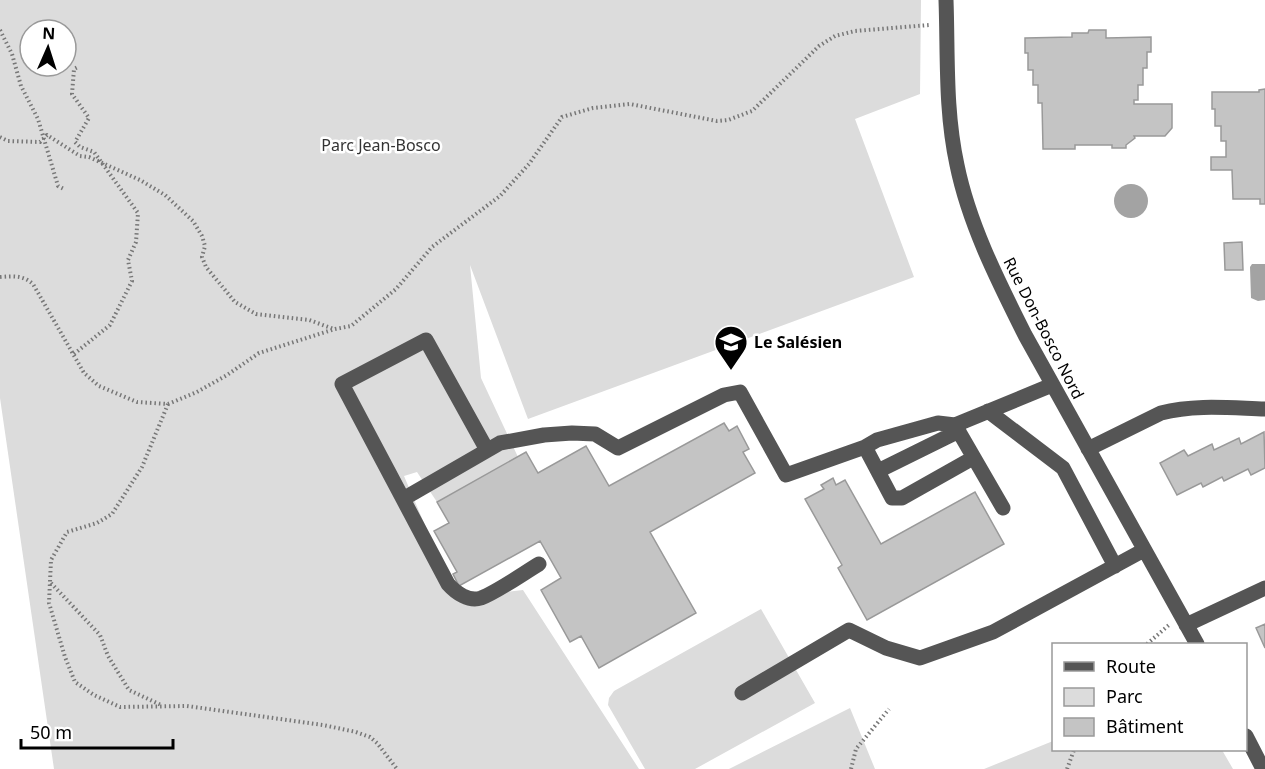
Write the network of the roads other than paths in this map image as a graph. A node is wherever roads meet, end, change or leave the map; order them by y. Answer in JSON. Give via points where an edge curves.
{"nodes":[{"id":1,"x":946,"y":0,"type":"edge"},
{"id":2,"x":1052,"y":385,"type":"junction"},
{"id":3,"x":1265,"y":409,"type":"edge"},
{"id":4,"x":988,"y":411,"type":"junction"},
{"id":5,"x":957,"y":428,"type":"junction"},
{"id":6,"x":865,"y":447,"type":"junction"},
{"id":7,"x":1088,"y":449,"type":"junction"},
{"id":8,"x":487,"y":450,"type":"junction"},
{"id":9,"x":973,"y":458,"type":"junction"},
{"id":10,"x":878,"y":471,"type":"junction"},
{"id":11,"x":403,"y":499,"type":"junction"},
{"id":12,"x":1003,"y":508,"type":"dead end"},
{"id":13,"x":1144,"y":550,"type":"junction"},
{"id":14,"x":539,"y":564,"type":"dead end"},
{"id":15,"x":1115,"y":566,"type":"junction"},
{"id":16,"x":1265,"y":588,"type":"edge"},
{"id":17,"x":1183,"y":620,"type":"junction"},
{"id":18,"x":1196,"y":643,"type":"edge"},
{"id":19,"x":742,"y":693,"type":"dead end"},
{"id":20,"x":1247,"y":738,"type":"edge"},
{"id":21,"x":1260,"y":750,"type":"edge"},
{"id":22,"x":1263,"y":769,"type":"edge"}],
"edges":[{"from":1,"to":2,"type":"street","name":"Rue Don-Bosco Nord","via":[[946,81],[957,165],[969,208],[1000,285]]},
{"from":2,"to":4,"type":"street"},
{"from":2,"to":7,"type":"street","name":"Rue Don-Bosco Nord"},
{"from":3,"to":7,"type":"street","via":[[1173,410]]},
{"from":4,"to":5,"type":"street"},
{"from":4,"to":15,"type":"street","via":[[1063,468]]},
{"from":5,"to":6,"type":"street","via":[[938,423]]},
{"from":5,"to":9,"type":"street"},
{"from":5,"to":10,"type":"street"},
{"from":6,"to":8,"type":"street","via":[[786,475],[740,393],[724,395],[618,448],[595,434],[572,433],[500,443]]},
{"from":6,"to":10,"type":"street"},
{"from":7,"to":13,"type":"street","name":"Rue Don-Bosco Nord"},
{"from":8,"to":11,"type":"street"},
{"from":8,"to":11,"type":"street","via":[[426,340],[342,384]]},
{"from":9,"to":10,"type":"street","via":[[902,498],[892,498]]},
{"from":9,"to":12,"type":"street"},
{"from":11,"to":14,"type":"street","via":[[456,593],[480,599]]},
{"from":13,"to":15,"type":"street"},
{"from":13,"to":17,"type":"street","name":"Rue Don-Bosco Nord"},
{"from":15,"to":19,"type":"street","via":[[993,632],[920,658],[886,648],[849,630]]},
{"from":16,"to":17,"type":"street"},
{"from":17,"to":18,"type":"street","name":"Rue Don-Bosco Nord"},
{"from":20,"to":21,"type":"street"},
{"from":21,"to":22,"type":"street"}]}
